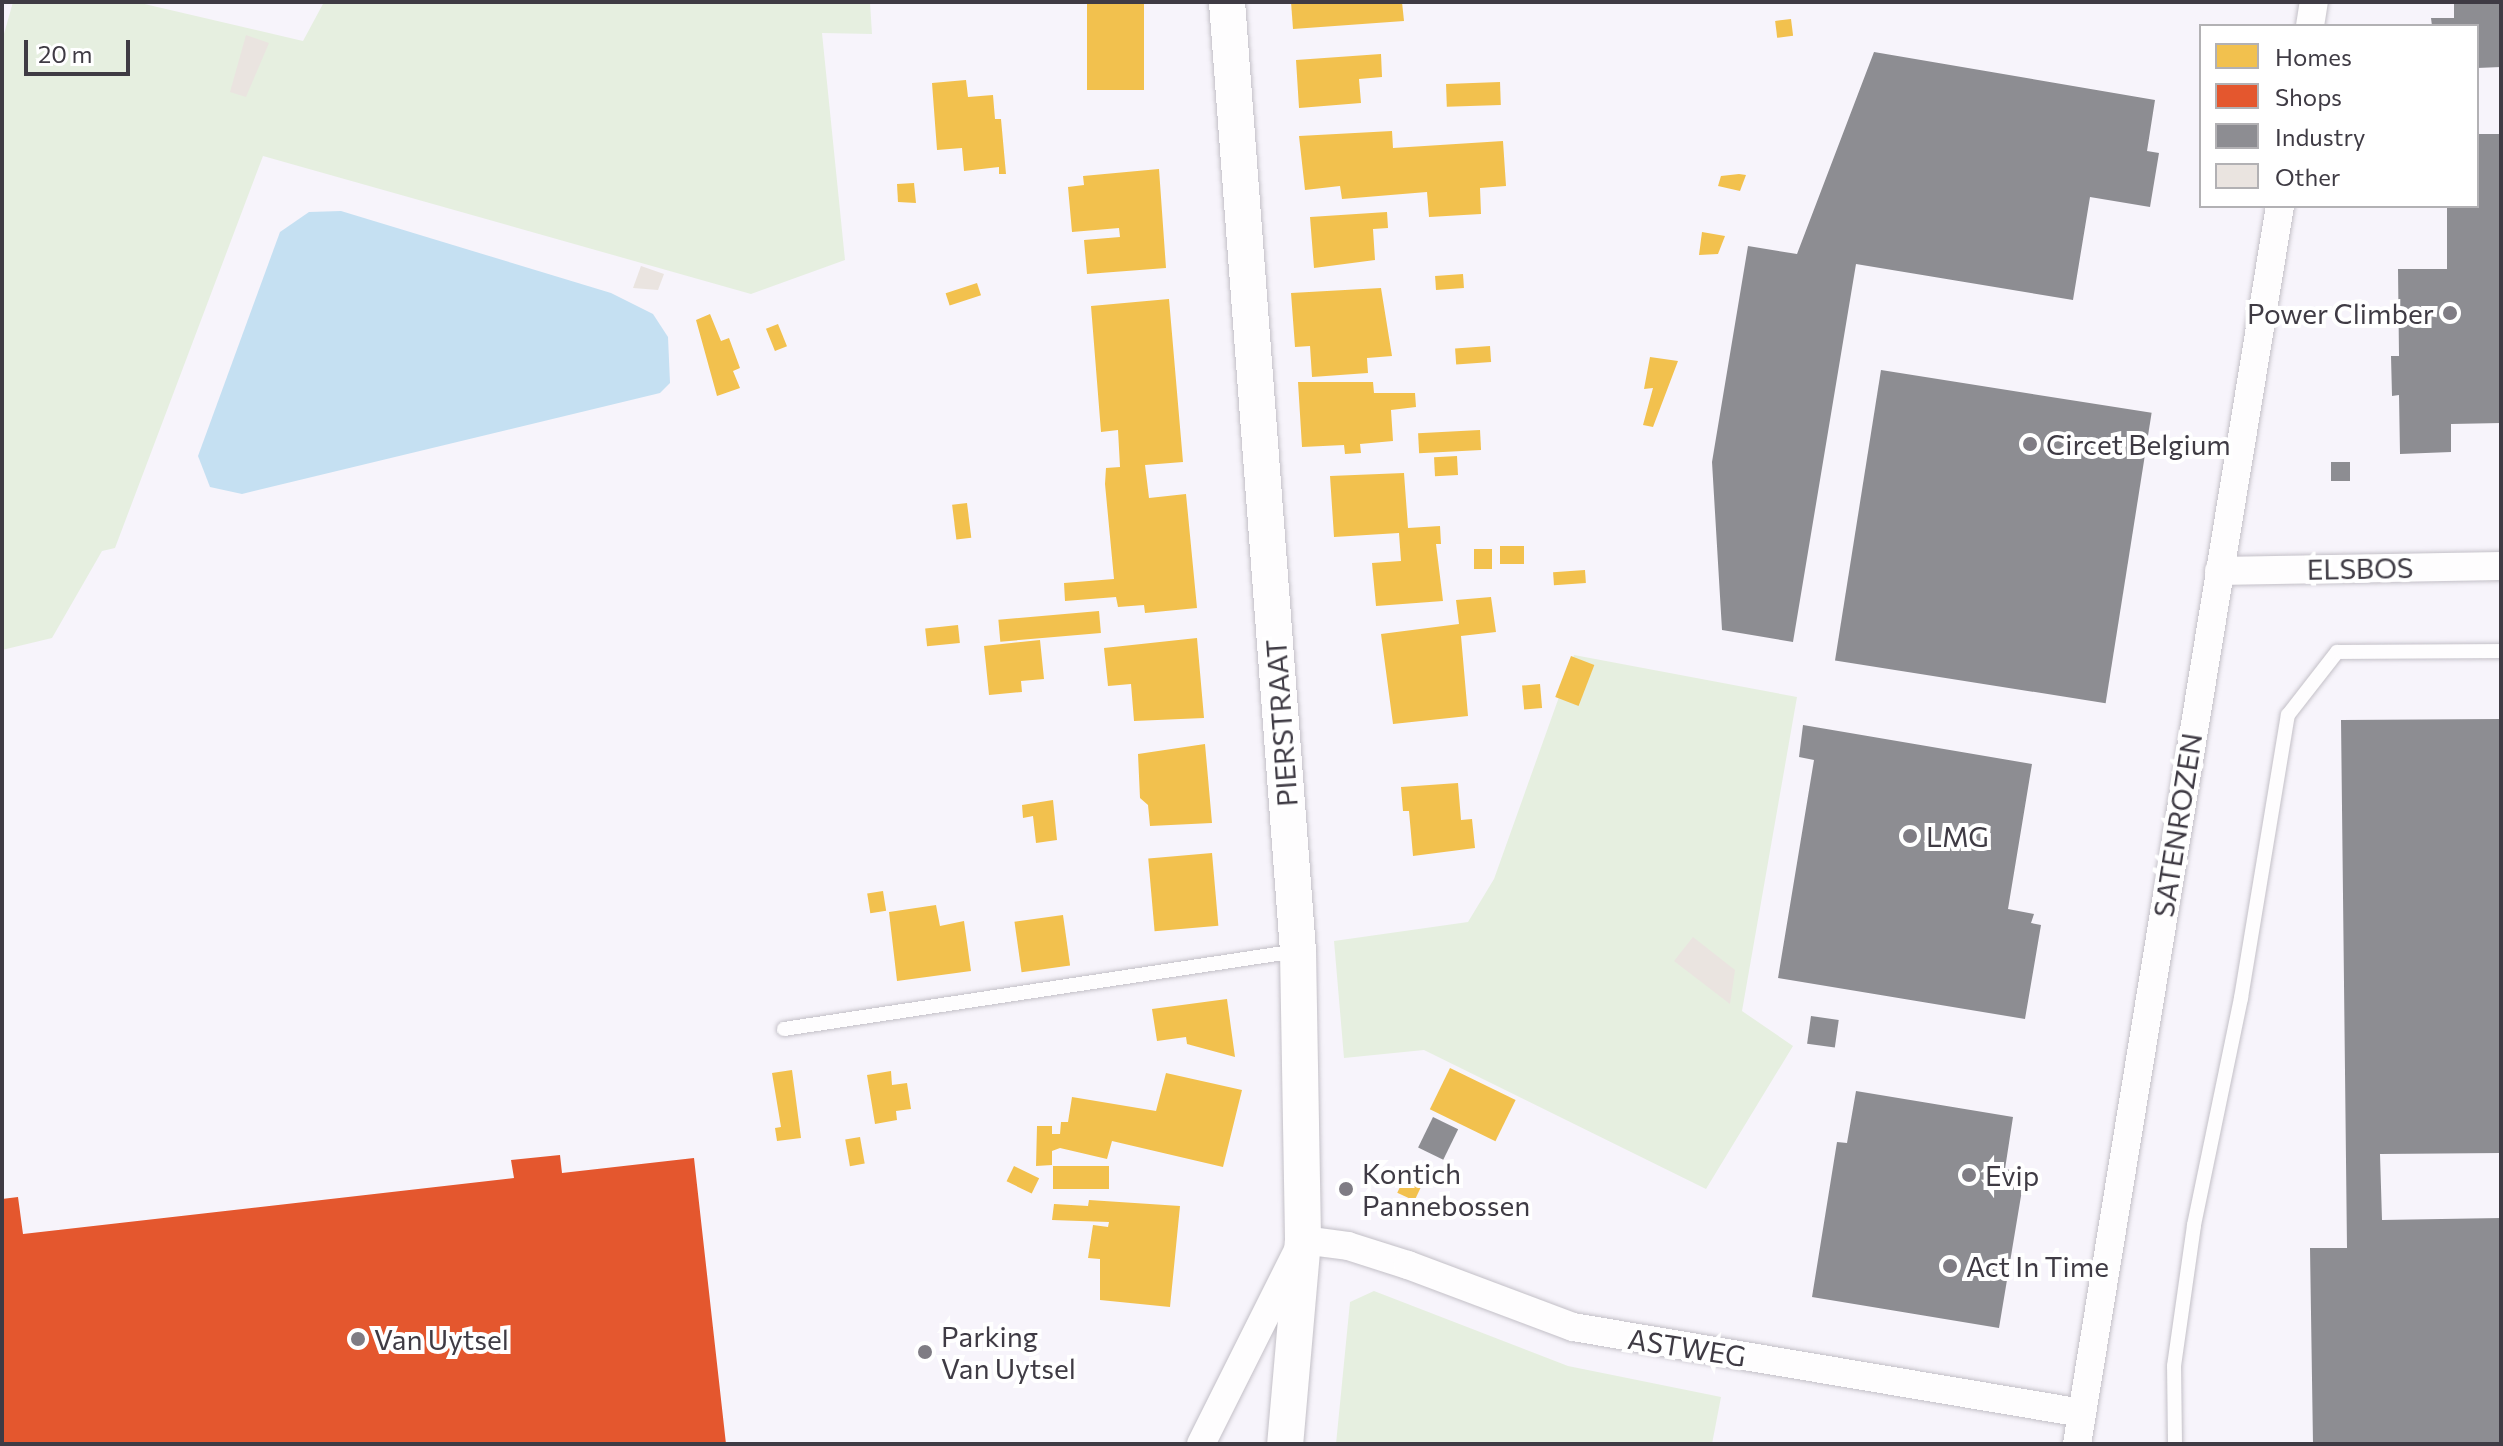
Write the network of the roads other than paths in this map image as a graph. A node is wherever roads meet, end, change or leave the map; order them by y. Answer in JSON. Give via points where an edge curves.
{"nodes":[{"id":1,"x":1227,"y":2,"type":"edge"},
{"id":2,"x":2314,"y":2,"type":"edge"},
{"id":3,"x":2310,"y":24,"type":"edge"},
{"id":4,"x":2280,"y":208,"type":"edge"},
{"id":5,"x":2501,"y":566,"type":"edge"},
{"id":6,"x":2219,"y":571,"type":"junction"},
{"id":7,"x":2501,"y":651,"type":"edge"},
{"id":8,"x":1298,"y":951,"type":"junction"},
{"id":9,"x":784,"y":1029,"type":"dead end"},
{"id":10,"x":1303,"y":1240,"type":"junction"},
{"id":11,"x":2082,"y":1413,"type":"junction"},
{"id":12,"x":1201,"y":1444,"type":"edge"},
{"id":13,"x":1285,"y":1444,"type":"edge"},
{"id":14,"x":2077,"y":1444,"type":"edge"},
{"id":15,"x":2175,"y":1444,"type":"edge"}],
"edges":[{"from":1,"to":8,"type":"street","name":"PIERSTRAAT"},
{"from":2,"to":3,"type":"street"},
{"from":4,"to":6,"type":"street","name":"SATENROZEN"},
{"from":5,"to":6,"type":"street","name":"ELSBOS"},
{"from":6,"to":11,"type":"street","name":"SATENROZEN"},
{"from":7,"to":15,"type":"lane","via":[[2337,652],[2288,715],[2241,998],[2194,1225],[2174,1366]]},
{"from":8,"to":9,"type":"lane"},
{"from":8,"to":10,"type":"street","name":"PIERSTRAAT"},
{"from":10,"to":11,"type":"street","name":"ASTWEG","via":[[1348,1246],[1408,1265],[1573,1327]]},
{"from":10,"to":12,"type":"street"},
{"from":10,"to":13,"type":"street","name":"PIERSTRAAT"},
{"from":11,"to":14,"type":"street","name":"SATENROZEN"}]}
